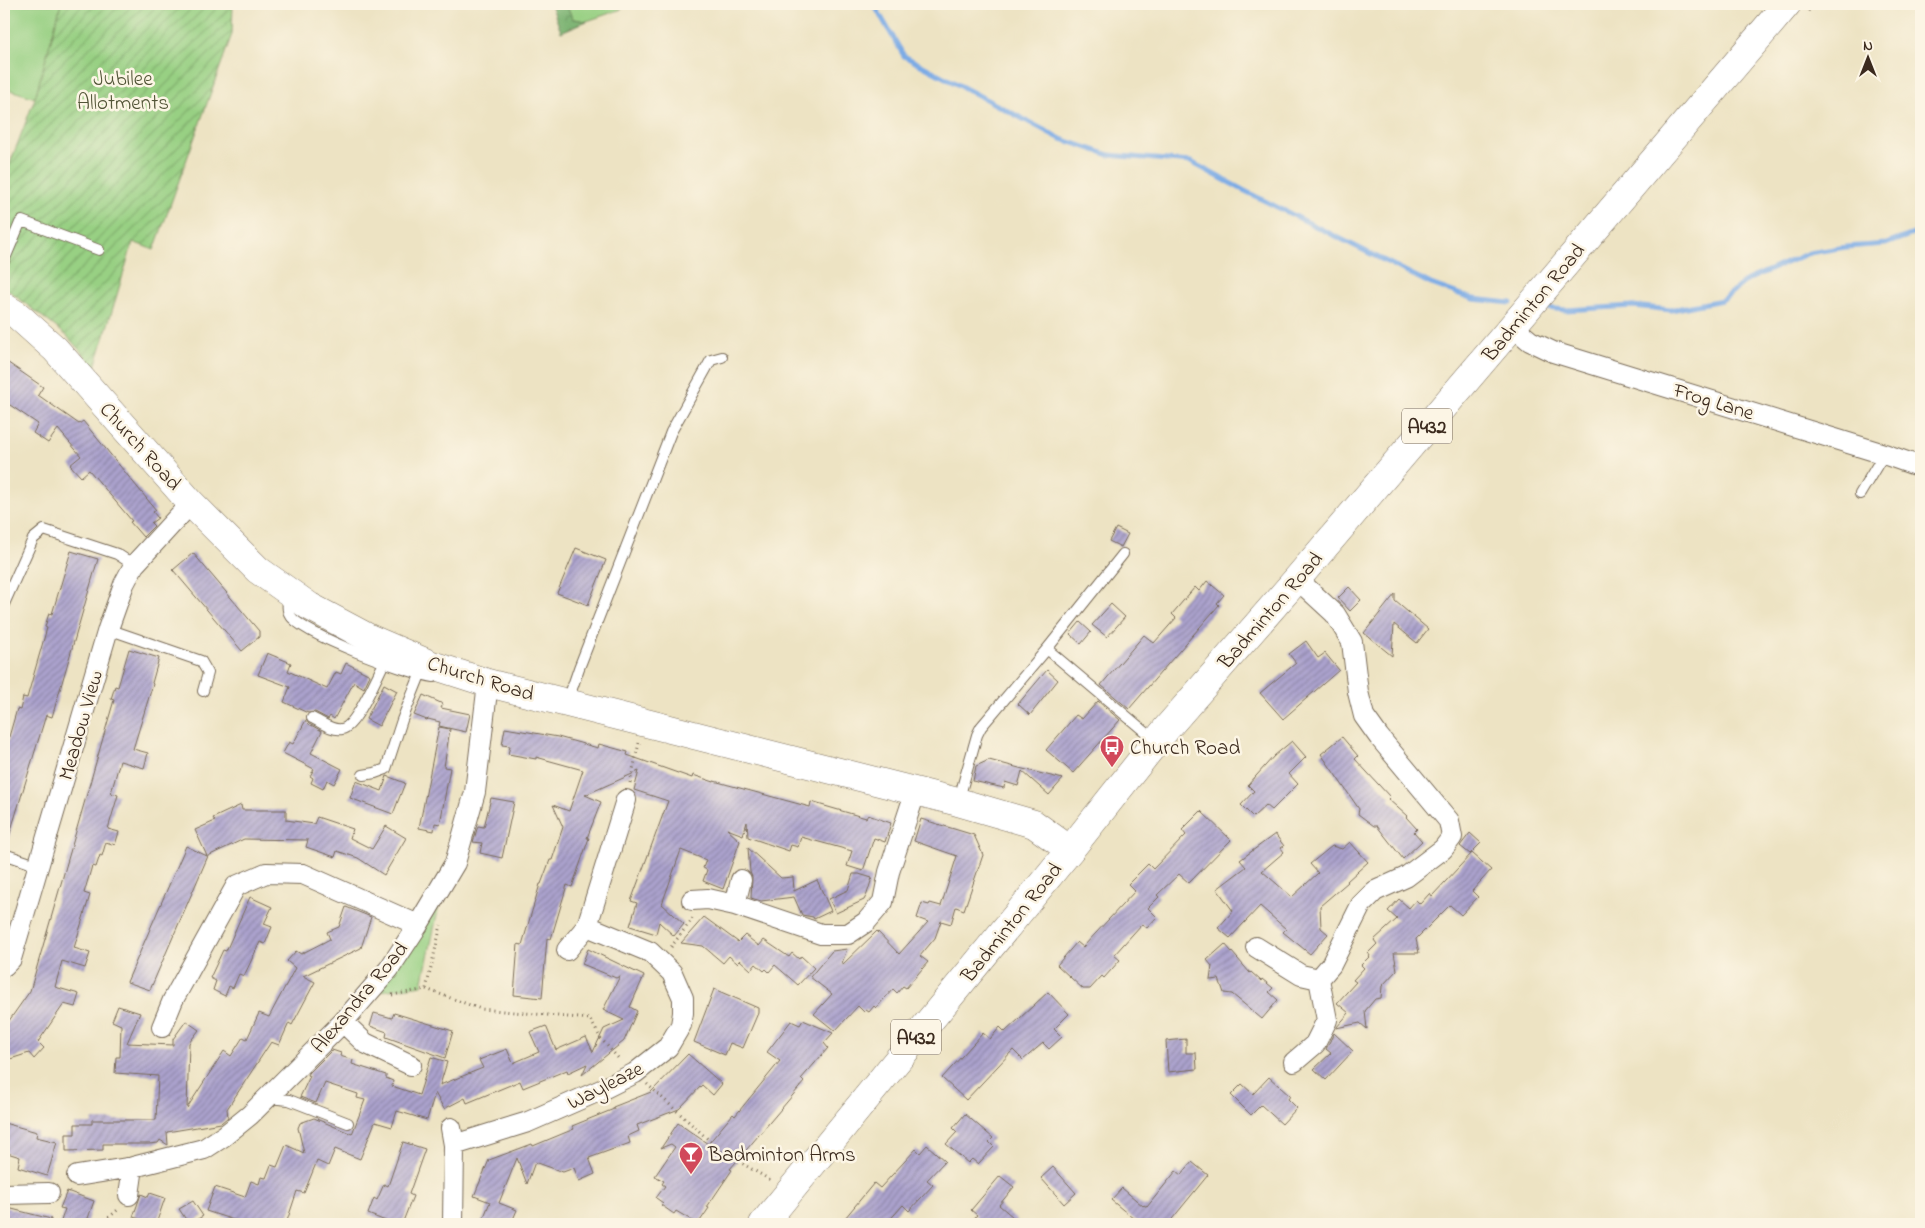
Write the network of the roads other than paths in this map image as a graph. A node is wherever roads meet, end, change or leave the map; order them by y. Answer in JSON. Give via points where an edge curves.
{"nodes":[{"id":1,"x":1787,"y":4,"type":"edge"},
{"id":2,"x":99,"y":250,"type":"dead end"},
{"id":3,"x":4,"y":261,"type":"edge"},
{"id":4,"x":4,"y":307,"type":"edge"},
{"id":5,"x":1512,"y":326,"type":"junction"},
{"id":6,"x":722,"y":356,"type":"dead end"},
{"id":7,"x":1884,"y":454,"type":"junction"},
{"id":8,"x":1921,"y":467,"type":"edge"},
{"id":9,"x":1860,"y":494,"type":"dead end"},
{"id":10,"x":191,"y":503,"type":"junction"},
{"id":11,"x":1123,"y":554,"type":"dead end"},
{"id":12,"x":134,"y":565,"type":"junction"},
{"id":13,"x":1297,"y":579,"type":"junction"},
{"id":14,"x":290,"y":592,"type":"junction"},
{"id":15,"x":4,"y":604,"type":"edge"},
{"id":16,"x":108,"y":629,"type":"junction"},
{"id":17,"x":1047,"y":649,"type":"junction"},
{"id":18,"x":384,"y":663,"type":"junction"},
{"id":19,"x":452,"y":672,"type":"junction"},
{"id":20,"x":420,"y":675,"type":"junction"},
{"id":21,"x":488,"y":683,"type":"junction"},
{"id":22,"x":203,"y":692,"type":"dead end"},
{"id":23,"x":567,"y":703,"type":"junction"},
{"id":24,"x":312,"y":718,"type":"dead end"},
{"id":25,"x":1156,"y":741,"type":"junction"},
{"id":26,"x":363,"y":775,"type":"dead end"},
{"id":27,"x":916,"y":790,"type":"junction"},
{"id":28,"x":626,"y":800,"type":"road end"},
{"id":29,"x":958,"y":802,"type":"junction"},
{"id":30,"x":1070,"y":850,"type":"junction"},
{"id":31,"x":4,"y":854,"type":"edge"},
{"id":32,"x":39,"y":866,"type":"junction"},
{"id":33,"x":741,"y":880,"type":"dead end"},
{"id":34,"x":700,"y":900,"type":"road end"},
{"id":35,"x":735,"y":905,"type":"junction"},
{"id":36,"x":418,"y":925,"type":"junction"},
{"id":37,"x":587,"y":926,"type":"junction"},
{"id":38,"x":1256,"y":946,"type":"dead end"},
{"id":39,"x":568,"y":950,"type":"dead end"},
{"id":40,"x":4,"y":966,"type":"edge"},
{"id":41,"x":1319,"y":979,"type":"junction"},
{"id":42,"x":343,"y":1022,"type":"junction"},
{"id":43,"x":162,"y":1027,"type":"dead end"},
{"id":44,"x":1294,"y":1062,"type":"dead end"},
{"id":45,"x":411,"y":1065,"type":"dead end"},
{"id":46,"x":267,"y":1098,"type":"junction"},
{"id":47,"x":348,"y":1123,"type":"dead end"},
{"id":48,"x":133,"y":1167,"type":"junction"},
{"id":49,"x":77,"y":1176,"type":"dead end"},
{"id":50,"x":49,"y":1193,"type":"dead end"},
{"id":51,"x":4,"y":1194,"type":"edge"},
{"id":52,"x":129,"y":1195,"type":"dead end"},
{"id":53,"x":453,"y":1224,"type":"edge"},
{"id":54,"x":763,"y":1224,"type":"edge"}],
"edges":[{"from":1,"to":5,"type":"main road","name":"Badminton Road","number":"A432"},
{"from":2,"to":3,"type":"lane","via":[[22,221]]},
{"from":4,"to":10,"type":"main road","name":"Church Road","via":[[55,350]]},
{"from":5,"to":7,"type":"street","name":"Frog Lane","via":[[1530,341],[1553,352]]},
{"from":5,"to":13,"type":"main road","name":"Badminton Road","number":"A432"},
{"from":6,"to":23,"type":"lane","via":[[711,360],[671,432]]},
{"from":7,"to":8,"type":"street","name":"Frog Lane"},
{"from":7,"to":9,"type":"lane"},
{"from":10,"to":12,"type":"street","name":"Meadow View"},
{"from":10,"to":14,"type":"main road","name":"Church Road","via":[[258,570]]},
{"from":11,"to":17,"type":"lane"},
{"from":12,"to":15,"type":"lane","via":[[117,554],[44,530],[33,539]]},
{"from":12,"to":16,"type":"street","name":"Meadow View"},
{"from":13,"to":25,"type":"main road","name":"Badminton Road","number":"A432"},
{"from":13,"to":41,"type":"street","via":[[1335,614],[1352,642],[1364,716],[1449,821],[1452,837],[1443,849],[1406,876],[1375,891],[1361,905],[1331,965]]},
{"from":14,"to":18,"type":"lane","via":[[288,609],[295,621]]},
{"from":14,"to":19,"type":"main road","name":"Church Road","via":[[309,606],[369,638]]},
{"from":16,"to":22,"type":"lane","via":[[201,661],[208,673]]},
{"from":16,"to":32,"type":"street","name":"Meadow View"},
{"from":17,"to":25,"type":"lane"},
{"from":17,"to":29,"type":"lane","via":[[981,727]]},
{"from":18,"to":20,"type":"lane"},
{"from":18,"to":24,"type":"lane","via":[[347,727],[329,727]]},
{"from":19,"to":20,"type":"lane","via":[[439,678]]},
{"from":19,"to":21,"type":"main road","name":"Church Road"},
{"from":20,"to":26,"type":"lane","via":[[386,768]]},
{"from":21,"to":23,"type":"main road","name":"Church Road"},
{"from":21,"to":36,"type":"street","name":"Alexandra Road","via":[[475,792],[455,863]]},
{"from":23,"to":27,"type":"main road","name":"Church Road"},
{"from":25,"to":30,"type":"main road","name":"Badminton Road","number":"A432"},
{"from":27,"to":29,"type":"main road","name":"Church Road"},
{"from":27,"to":35,"type":"street","via":[[889,872],[884,902],[866,922],[848,934],[821,934]]},
{"from":28,"to":37,"type":"street"},
{"from":29,"to":30,"type":"main road","name":"Church Road","via":[[1034,824]]},
{"from":30,"to":54,"type":"main road","name":"Badminton Road","number":"A432"},
{"from":31,"to":32,"type":"lane"},
{"from":32,"to":40,"type":"street","name":"Meadow View","via":[[11,959]]},
{"from":33,"to":35,"type":"street"},
{"from":34,"to":35,"type":"street"},
{"from":36,"to":42,"type":"street","name":"Alexandra Road","via":[[389,968]]},
{"from":36,"to":43,"type":"street","via":[[303,874],[266,873],[236,886],[173,1000]]},
{"from":37,"to":39,"type":"street"},
{"from":37,"to":53,"type":"street","name":"Wayleaze","via":[[636,944],[650,952],[672,973],[683,998],[681,1025],[668,1047],[634,1073],[601,1090],[528,1122],[452,1137]]},
{"from":38,"to":41,"type":"street","via":[[1301,975]]},
{"from":41,"to":44,"type":"street","via":[[1327,1020],[1315,1044]]},
{"from":42,"to":45,"type":"street","via":[[365,1044]]},
{"from":42,"to":46,"type":"street","name":"Alexandra Road"},
{"from":46,"to":47,"type":"lane","via":[[289,1100]]},
{"from":46,"to":48,"type":"street","name":"Alexandra Road","via":[[231,1131],[204,1149]]},
{"from":48,"to":49,"type":"street","name":"Alexandra Road"},
{"from":48,"to":52,"type":"street"},
{"from":50,"to":51,"type":"street"}]}
